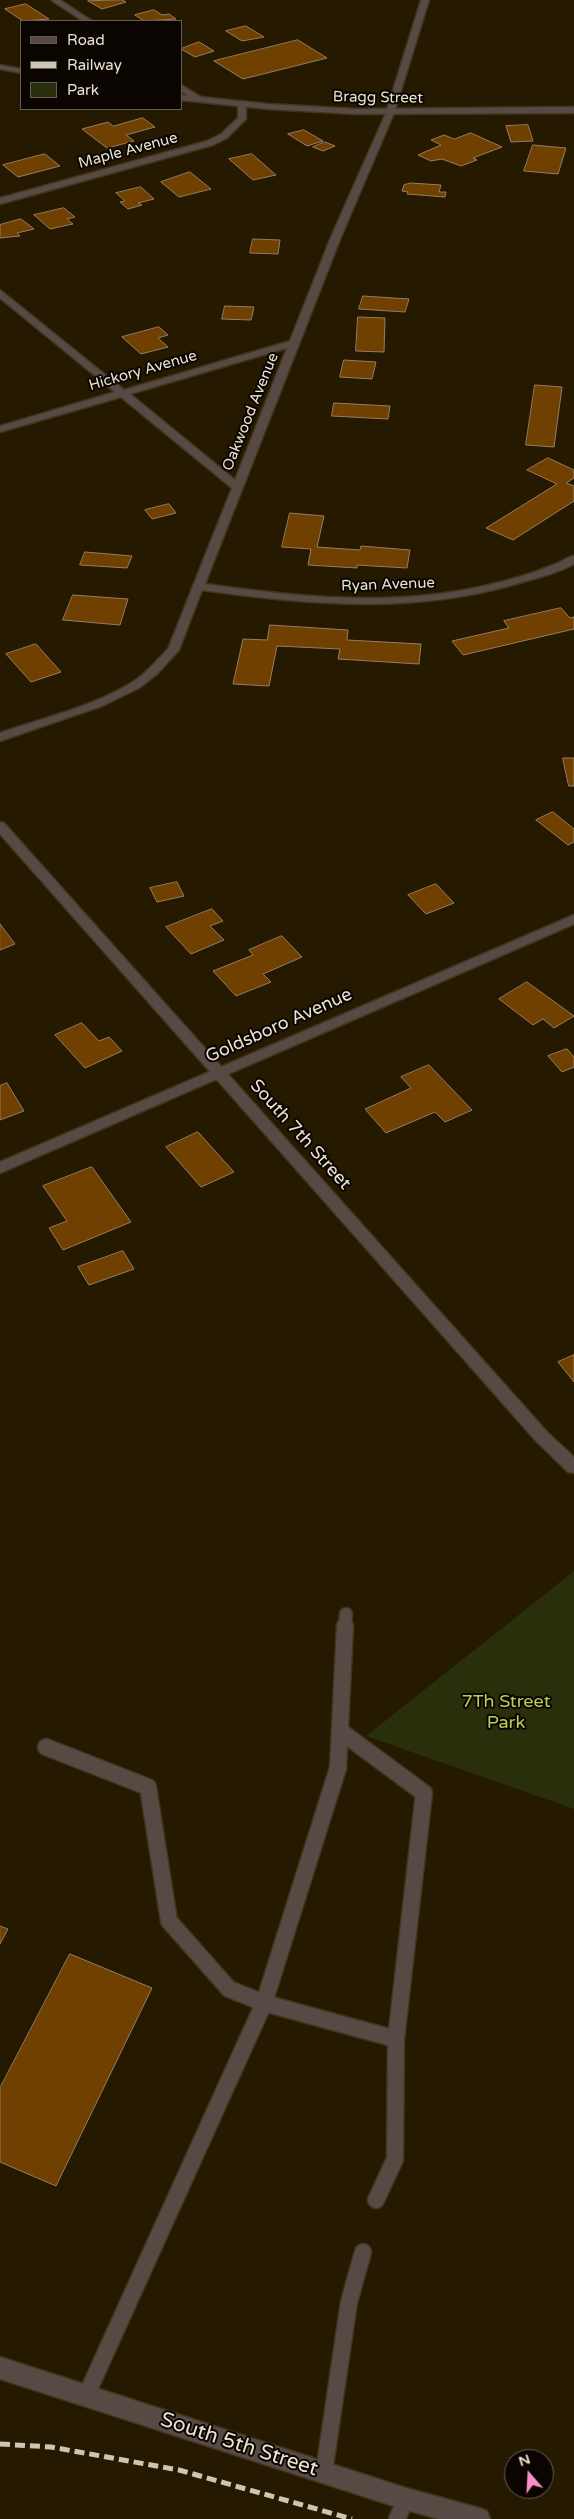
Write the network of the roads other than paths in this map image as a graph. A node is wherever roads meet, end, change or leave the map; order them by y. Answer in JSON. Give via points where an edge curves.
{"nodes":[{"id":1,"x":56,"y":0,"type":"edge"},
{"id":2,"x":425,"y":0,"type":"edge"},
{"id":3,"x":86,"y":20,"type":"edge"},
{"id":4,"x":0,"y":67,"type":"edge"},
{"id":5,"x":20,"y":71,"type":"edge"},
{"id":6,"x":182,"y":88,"type":"edge"},
{"id":7,"x":182,"y":97,"type":"edge"},
{"id":8,"x":198,"y":99,"type":"junction"},
{"id":9,"x":242,"y":104,"type":"junction"},
{"id":10,"x":574,"y":110,"type":"edge"},
{"id":11,"x":390,"y":113,"type":"junction"},
{"id":12,"x":0,"y":201,"type":"edge"},
{"id":13,"x":0,"y":293,"type":"edge"},
{"id":14,"x":295,"y":342,"type":"junction"},
{"id":15,"x":124,"y":392,"type":"junction"},
{"id":16,"x":0,"y":429,"type":"edge"},
{"id":17,"x":237,"y":487,"type":"junction"},
{"id":18,"x":573,"y":562,"type":"edge"},
{"id":19,"x":197,"y":586,"type":"junction"},
{"id":20,"x":0,"y":737,"type":"edge"},
{"id":21,"x":0,"y":826,"type":"edge"},
{"id":22,"x":574,"y":919,"type":"edge"},
{"id":23,"x":219,"y":1073,"type":"junction"},
{"id":24,"x":0,"y":1168,"type":"edge"},
{"id":25,"x":574,"y":1466,"type":"edge"},
{"id":26,"x":346,"y":1614,"type":"dead end"},
{"id":27,"x":340,"y":1731,"type":"junction"},
{"id":28,"x":46,"y":1747,"type":"dead end"},
{"id":29,"x":264,"y":2002,"type":"junction"},
{"id":30,"x":396,"y":2038,"type":"junction"},
{"id":31,"x":376,"y":2200,"type":"dead end"},
{"id":32,"x":363,"y":2252,"type":"dead end"},
{"id":33,"x":0,"y":2368,"type":"edge"},
{"id":34,"x":86,"y":2396,"type":"junction"},
{"id":35,"x":324,"y":2472,"type":"junction"},
{"id":36,"x":406,"y":2499,"type":"junction"},
{"id":37,"x":397,"y":2519,"type":"edge"},
{"id":38,"x":479,"y":2519,"type":"edge"}],
"edges":[{"from":1,"to":3,"type":"street"},
{"from":2,"to":11,"type":"street","name":"Oakwood Avenue"},
{"from":4,"to":5,"type":"street"},
{"from":6,"to":8,"type":"street"},
{"from":7,"to":8,"type":"street","name":"Bragg Street"},
{"from":8,"to":9,"type":"street","name":"Bragg Street"},
{"from":9,"to":11,"type":"street","name":"Bragg Street"},
{"from":9,"to":12,"type":"street","name":"Maple Avenue","via":[[242,119],[224,136],[210,143]]},
{"from":10,"to":11,"type":"street","name":"Bragg Street"},
{"from":11,"to":14,"type":"street","name":"Oakwood Avenue"},
{"from":13,"to":15,"type":"street"},
{"from":14,"to":15,"type":"street","name":"Hickory Avenue"},
{"from":14,"to":17,"type":"street","name":"Oakwood Avenue"},
{"from":15,"to":16,"type":"street","name":"Hickory Avenue"},
{"from":15,"to":17,"type":"street"},
{"from":17,"to":19,"type":"street","name":"Oakwood Avenue"},
{"from":18,"to":19,"type":"street","name":"Ryan Avenue","via":[[469,595],[416,602],[350,603],[288,599]]},
{"from":19,"to":20,"type":"street","name":"Oakwood Avenue","via":[[173,650],[135,686],[98,703]]},
{"from":21,"to":23,"type":"street","name":"South 7th Street"},
{"from":22,"to":23,"type":"street","name":"Goldsboro Avenue"},
{"from":23,"to":24,"type":"street","name":"Goldsboro Avenue"},
{"from":23,"to":25,"type":"street","name":"South 7th Street","via":[[542,1437]]},
{"from":26,"to":27,"type":"lane"},
{"from":27,"to":29,"type":"lane","via":[[338,1768]]},
{"from":27,"to":30,"type":"lane","via":[[424,1793]]},
{"from":28,"to":29,"type":"lane","via":[[148,1787],[169,1921],[229,1989]]},
{"from":29,"to":30,"type":"lane"},
{"from":29,"to":34,"type":"lane"},
{"from":30,"to":31,"type":"lane","via":[[396,2159]]},
{"from":32,"to":35,"type":"lane","via":[[349,2302]]},
{"from":33,"to":34,"type":"street","name":"South 5th Street"},
{"from":34,"to":35,"type":"street","name":"South 5th Street"},
{"from":35,"to":36,"type":"street","name":"South 5th Street"},
{"from":36,"to":37,"type":"lane"},
{"from":36,"to":38,"type":"street","name":"South 5th Street"}]}
